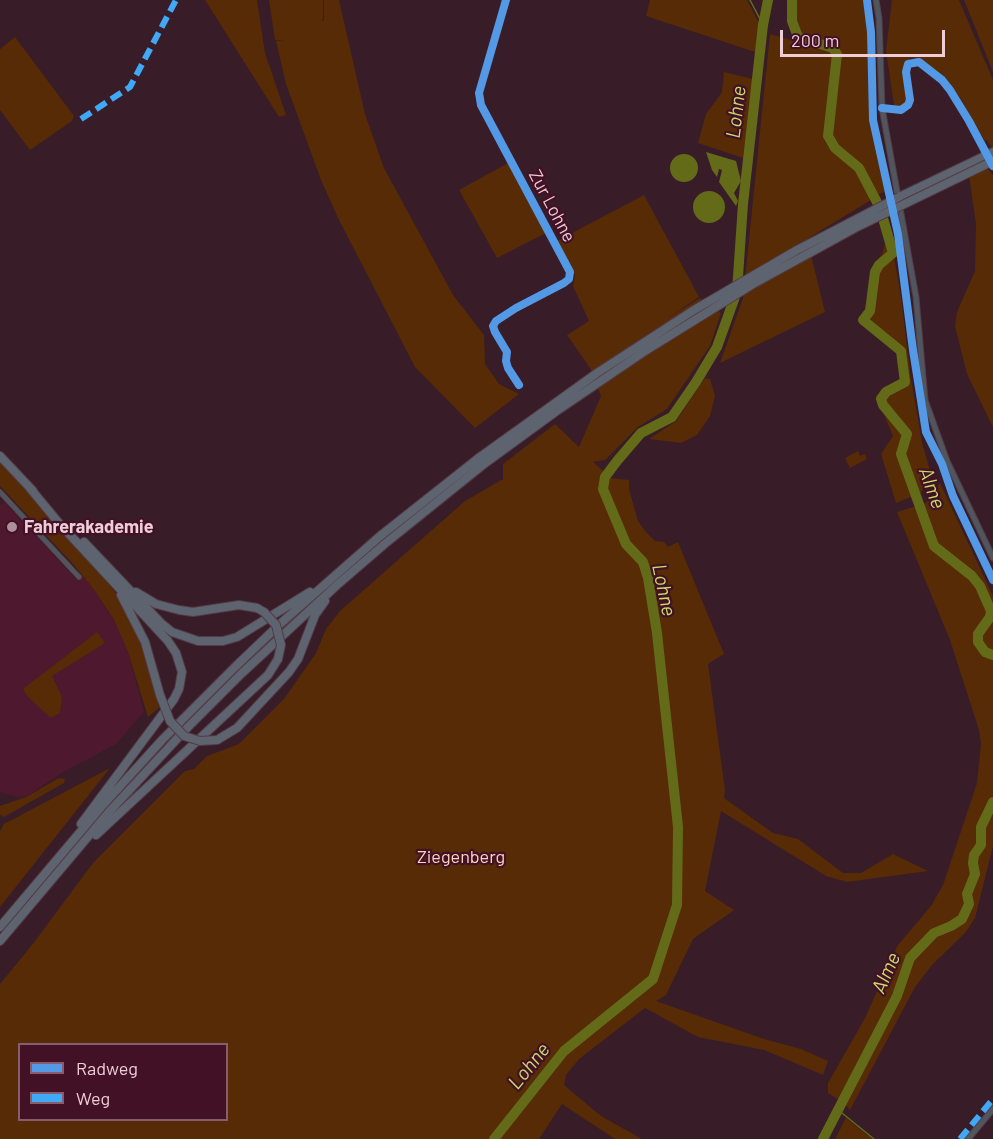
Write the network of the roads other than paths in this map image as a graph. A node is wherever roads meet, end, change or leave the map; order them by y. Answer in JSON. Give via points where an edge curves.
{"nodes":[{"id":1,"x":506,"y":0,"type":"edge"},
{"id":2,"x":876,"y":0,"type":"edge"},
{"id":3,"x":993,"y":152,"type":"edge"},
{"id":4,"x":993,"y":161,"type":"edge"},
{"id":5,"x":519,"y":385,"type":"dead end"},
{"id":6,"x":0,"y":456,"type":"edge"},
{"id":7,"x":482,"y":461,"type":"junction"},
{"id":8,"x":0,"y":492,"type":"edge"},
{"id":9,"x":993,"y":558,"type":"edge"},
{"id":10,"x":111,"y":574,"type":"junction"},
{"id":11,"x":79,"y":577,"type":"dead end"},
{"id":12,"x":326,"y":583,"type":"junction"},
{"id":13,"x":337,"y":585,"type":"junction"},
{"id":14,"x":76,"y":836,"type":"junction"},
{"id":15,"x":68,"y":858,"type":"junction"},
{"id":16,"x":0,"y":927,"type":"edge"},
{"id":17,"x":0,"y":941,"type":"edge"},
{"id":18,"x":993,"y":1108,"type":"edge"},
{"id":19,"x":968,"y":1139,"type":"edge"}],
"edges":[{"from":1,"to":5,"type":"street","name":"Zur Lohne","via":[[479,93],[481,105],[570,272],[564,283],[496,321],[495,332],[507,352],[508,368]]},
{"from":2,"to":9,"type":"street","via":[[882,108],[916,297],[925,400],[947,461]]},
{"from":3,"to":7,"type":"highway","bridge":true,"via":[[850,221],[740,283],[605,367]]},
{"from":4,"to":7,"type":"highway","bridge":true,"via":[[865,223],[753,284]]},
{"from":6,"to":10,"type":"highway"},
{"from":7,"to":12,"type":"highway","via":[[413,509]]},
{"from":7,"to":13,"type":"highway"},
{"from":8,"to":11,"type":"street"},
{"from":10,"to":12,"type":"highway","via":[[172,632],[211,642],[237,637]]},
{"from":10,"to":13,"type":"highway","bridge":true,"via":[[145,642],[170,721],[184,736],[200,741],[217,740],[237,728],[289,672],[315,615]]},
{"from":10,"to":14,"type":"highway","via":[[168,641],[180,663],[182,679],[174,699],[85,817]]},
{"from":10,"to":15,"type":"highway","bridge":true,"via":[[167,608],[193,612],[239,605],[257,608],[276,625],[281,645],[268,675],[79,853]]},
{"from":12,"to":14,"type":"highway","via":[[182,719]]},
{"from":13,"to":15,"type":"highway","via":[[188,727]]},
{"from":14,"to":16,"type":"highway"},
{"from":15,"to":17,"type":"highway"},
{"from":18,"to":19,"type":"street"}]}
